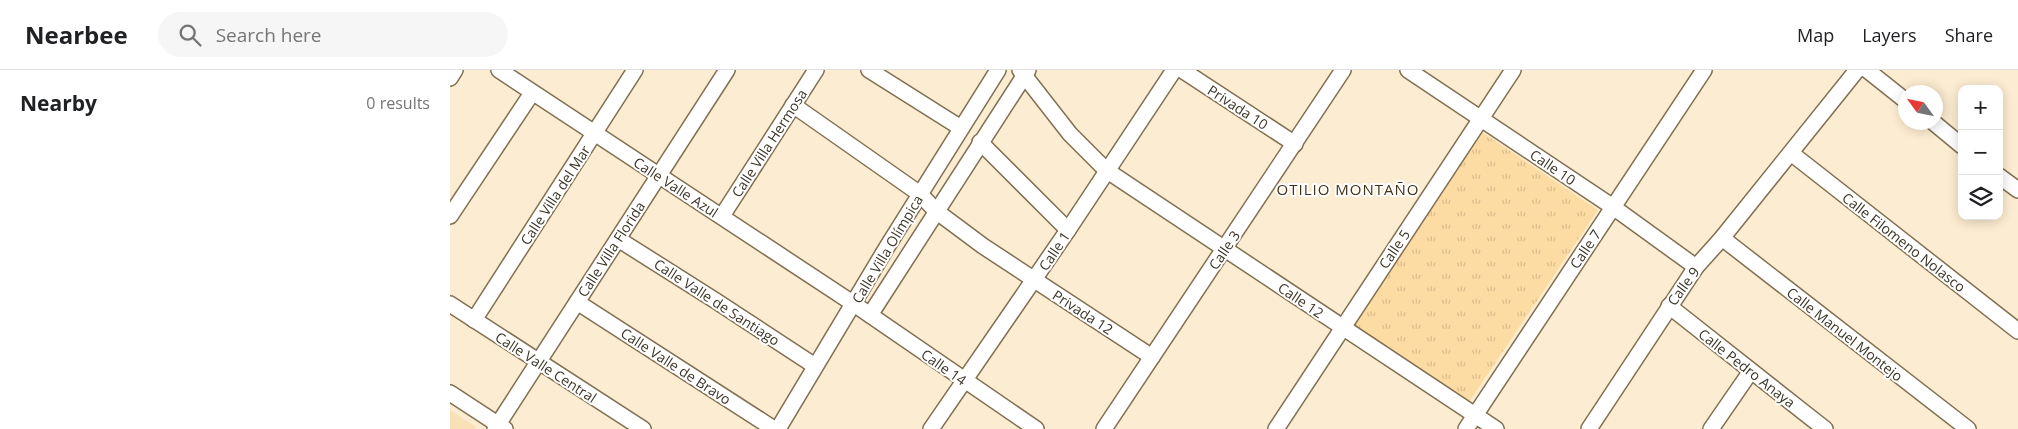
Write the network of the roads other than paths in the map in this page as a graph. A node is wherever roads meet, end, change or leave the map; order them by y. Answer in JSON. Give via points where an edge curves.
{"nodes":[{"id":1,"x":455,"y":70,"type":"edge"},
{"id":2,"x":499,"y":70,"type":"edge"},
{"id":3,"x":635,"y":70,"type":"edge"},
{"id":4,"x":727,"y":70,"type":"edge"},
{"id":5,"x":816,"y":70,"type":"edge"},
{"id":6,"x":869,"y":70,"type":"edge"},
{"id":7,"x":998,"y":70,"type":"edge"},
{"id":8,"x":1174,"y":70,"type":"edge"},
{"id":9,"x":1182,"y":70,"type":"edge"},
{"id":10,"x":1343,"y":70,"type":"edge"},
{"id":11,"x":1408,"y":70,"type":"edge"},
{"id":12,"x":1513,"y":70,"type":"edge"},
{"id":13,"x":1704,"y":70,"type":"edge"},
{"id":14,"x":1857,"y":70,"type":"edge"},
{"id":15,"x":1867,"y":70,"type":"edge"},
{"id":16,"x":1024,"y":72,"type":"edge"},
{"id":17,"x":450,"y":78,"type":"edge"},
{"id":18,"x":532,"y":92,"type":"junction"},
{"id":19,"x":1898,"y":94,"type":"edge"},
{"id":20,"x":793,"y":105,"type":"junction"},
{"id":21,"x":1481,"y":118,"type":"junction"},
{"id":22,"x":962,"y":128,"type":"junction"},
{"id":23,"x":1943,"y":130,"type":"edge"},
{"id":24,"x":595,"y":134,"type":"junction"},
{"id":25,"x":980,"y":142,"type":"junction"},
{"id":26,"x":1958,"y":143,"type":"edge"},
{"id":27,"x":1295,"y":144,"type":"junction"},
{"id":28,"x":1791,"y":153,"type":"junction"},
{"id":29,"x":1106,"y":170,"type":"junction"},
{"id":30,"x":659,"y":175,"type":"junction"},
{"id":31,"x":2003,"y":179,"type":"edge"},
{"id":32,"x":2018,"y":190,"type":"edge"},
{"id":33,"x":920,"y":194,"type":"junction"},
{"id":34,"x":1614,"y":207,"type":"junction"},
{"id":35,"x":936,"y":211,"type":"junction"},
{"id":36,"x":450,"y":216,"type":"edge"},
{"id":37,"x":722,"y":216,"type":"junction"},
{"id":38,"x":1068,"y":230,"type":"junction"},
{"id":39,"x":1722,"y":238,"type":"junction"},
{"id":40,"x":618,"y":239,"type":"junction"},
{"id":41,"x":1224,"y":249,"type":"junction"},
{"id":42,"x":1696,"y":267,"type":"junction"},
{"id":43,"x":1034,"y":280,"type":"junction"},
{"id":44,"x":577,"y":302,"type":"junction"},
{"id":45,"x":450,"y":304,"type":"edge"},
{"id":46,"x":854,"y":304,"type":"junction"},
{"id":47,"x":1669,"y":306,"type":"junction"},
{"id":48,"x":870,"y":315,"type":"junction"},
{"id":49,"x":474,"y":320,"type":"junction"},
{"id":50,"x":1342,"y":328,"type":"junction"},
{"id":51,"x":2018,"y":331,"type":"edge"},
{"id":52,"x":1152,"y":356,"type":"junction"},
{"id":53,"x":538,"y":362,"type":"junction"},
{"id":54,"x":815,"y":366,"type":"junction"},
{"id":55,"x":1751,"y":371,"type":"junction"},
{"id":56,"x":964,"y":380,"type":"junction"},
{"id":57,"x":450,"y":393,"type":"edge"},
{"id":58,"x":1475,"y":415,"type":"junction"},
{"id":59,"x":499,"y":427,"type":"edge"},
{"id":60,"x":643,"y":429,"type":"edge"},
{"id":61,"x":776,"y":429,"type":"edge"},
{"id":62,"x":931,"y":429,"type":"edge"},
{"id":63,"x":1036,"y":429,"type":"edge"},
{"id":64,"x":1104,"y":429,"type":"edge"},
{"id":65,"x":1276,"y":429,"type":"edge"},
{"id":66,"x":1466,"y":429,"type":"edge"},
{"id":67,"x":1496,"y":429,"type":"edge"},
{"id":68,"x":1589,"y":429,"type":"edge"},
{"id":69,"x":1711,"y":429,"type":"edge"},
{"id":70,"x":1825,"y":429,"type":"edge"},
{"id":71,"x":1968,"y":429,"type":"edge"}],
"edges":[{"from":1,"to":17,"type":"street"},
{"from":2,"to":18,"type":"street","name":"Calle Valle Azul"},
{"from":3,"to":24,"type":"street","name":"Calle Villa del Mar"},
{"from":4,"to":30,"type":"street","name":"Calle Villa Florida"},
{"from":5,"to":20,"type":"street","name":"Calle Villa Hermosa"},
{"from":6,"to":22,"type":"street"},
{"from":7,"to":22,"type":"street","name":"Calle Villa Olímpica"},
{"from":8,"to":29,"type":"street","name":"Calle 1"},
{"from":9,"to":27,"type":"street","name":"Privada 10"},
{"from":10,"to":27,"type":"street","name":"Calle 3"},
{"from":11,"to":21,"type":"street","name":"Calle 10"},
{"from":12,"to":21,"type":"street","name":"Calle 5"},
{"from":13,"to":34,"type":"street","name":"Calle 7"},
{"from":14,"to":28,"type":"street","name":"Calle 9"},
{"from":15,"to":19,"type":"street"},
{"from":16,"to":25,"type":"street"},
{"from":16,"to":29,"type":"street","name":"Calle 12","via":[[1065,128]]},
{"from":18,"to":24,"type":"street","name":"Calle Valle Azul"},
{"from":18,"to":36,"type":"street"},
{"from":20,"to":33,"type":"street","name":"Privada 12"},
{"from":20,"to":37,"type":"street","name":"Calle Villa Hermosa"},
{"from":21,"to":34,"type":"street","name":"Calle 10"},
{"from":21,"to":50,"type":"street","name":"Calle 5"},
{"from":22,"to":33,"type":"street","name":"Calle Villa Olímpica"},
{"from":23,"to":26,"type":"street"},
{"from":24,"to":30,"type":"street","name":"Calle Valle Azul"},
{"from":24,"to":49,"type":"street","name":"Calle Villa del Mar"},
{"from":25,"to":35,"type":"street"},
{"from":25,"to":38,"type":"street"},
{"from":27,"to":41,"type":"street","name":"Calle 3"},
{"from":28,"to":39,"type":"street","name":"Calle 9"},
{"from":28,"to":51,"type":"street","name":"Calle Filomeno Nolasco"},
{"from":29,"to":38,"type":"street","name":"Calle 1"},
{"from":29,"to":41,"type":"street","name":"Calle 12"},
{"from":30,"to":37,"type":"street","name":"Calle Valle Azul"},
{"from":30,"to":40,"type":"street","name":"Calle Villa Florida"},
{"from":31,"to":32,"type":"street"},
{"from":33,"to":35,"type":"street","name":"Privada 12"},
{"from":33,"to":46,"type":"street","name":"Calle Villa Olímpica"},
{"from":34,"to":42,"type":"street","name":"Calle 10"},
{"from":34,"to":58,"type":"street","name":"Calle 7"},
{"from":35,"to":43,"type":"street","name":"Privada 12"},
{"from":35,"to":48,"type":"street"},
{"from":37,"to":46,"type":"street","name":"Calle Valle Azul"},
{"from":38,"to":43,"type":"street","name":"Calle 1"},
{"from":39,"to":42,"type":"street","name":"Calle 9"},
{"from":39,"to":71,"type":"street","name":"Calle Manuel Montejo"},
{"from":40,"to":44,"type":"street","name":"Calle Villa Florida"},
{"from":40,"to":54,"type":"street","name":"Calle Valle de Santiago"},
{"from":41,"to":50,"type":"street","name":"Calle 12"},
{"from":41,"to":52,"type":"street","name":"Calle 3"},
{"from":42,"to":47,"type":"street","name":"Calle 9"},
{"from":43,"to":52,"type":"street","name":"Privada 12"},
{"from":43,"to":56,"type":"street","name":"Calle 1"},
{"from":44,"to":53,"type":"street","name":"Calle Villa Florida"},
{"from":44,"to":61,"type":"street","name":"Calle Valle de Bravo"},
{"from":45,"to":49,"type":"street","name":"Calle Valle Central"},
{"from":46,"to":48,"type":"street","name":"Calle 14"},
{"from":46,"to":54,"type":"street","name":"Calle Villa Olímpica"},
{"from":47,"to":55,"type":"street","name":"Calle Pedro Anaya"},
{"from":47,"to":68,"type":"street","name":"Calle 9"},
{"from":48,"to":56,"type":"street","name":"Calle 14"},
{"from":49,"to":53,"type":"street","name":"Calle Valle Central"},
{"from":50,"to":58,"type":"street","name":"Calle 12"},
{"from":50,"to":65,"type":"street","name":"Calle 5"},
{"from":52,"to":64,"type":"street","name":"Calle 3"},
{"from":53,"to":59,"type":"street","name":"Calle Villa Florida"},
{"from":53,"to":60,"type":"street","name":"Calle Valle Central"},
{"from":54,"to":61,"type":"street","name":"Calle Villa Olímpica"},
{"from":55,"to":69,"type":"street"},
{"from":55,"to":70,"type":"street","name":"Calle Pedro Anaya"},
{"from":56,"to":62,"type":"street","name":"Calle 1"},
{"from":56,"to":63,"type":"street","name":"Calle 14"},
{"from":57,"to":59,"type":"street"},
{"from":58,"to":66,"type":"street","name":"Calle 7"},
{"from":58,"to":67,"type":"street","name":"Calle 12"}]}
